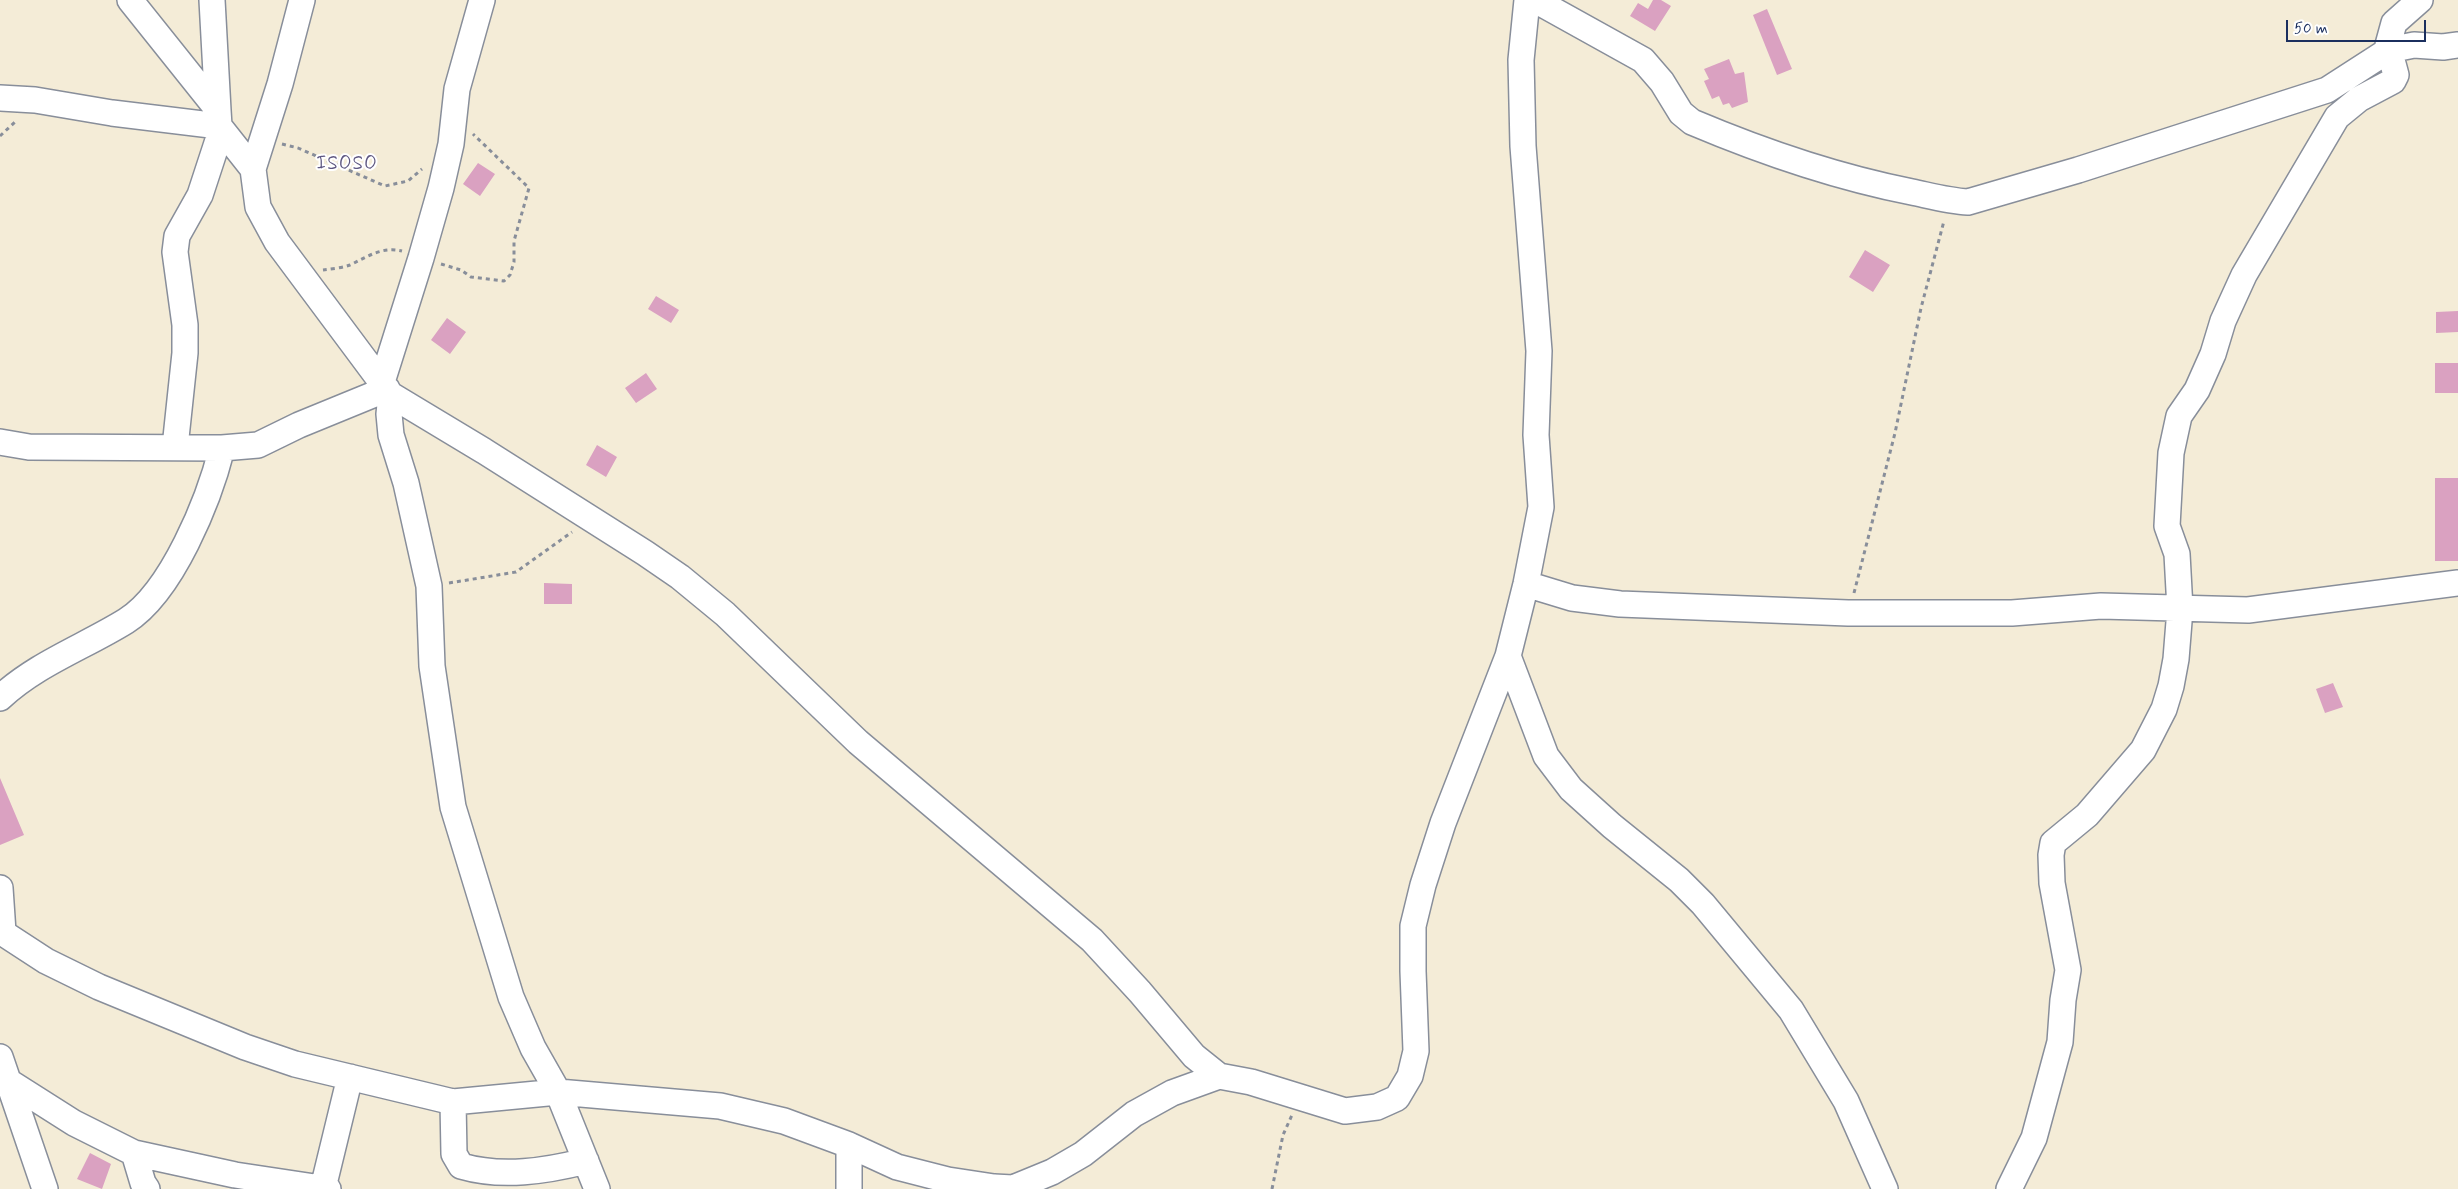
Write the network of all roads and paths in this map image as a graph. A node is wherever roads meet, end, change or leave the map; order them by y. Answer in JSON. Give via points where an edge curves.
{"nodes":[{"id":1,"x":130,"y":0,"type":"edge"},
{"id":2,"x":212,"y":0,"type":"edge"},
{"id":3,"x":302,"y":0,"type":"edge"},
{"id":4,"x":482,"y":0,"type":"edge"},
{"id":5,"x":1527,"y":0,"type":"edge"},
{"id":6,"x":1535,"y":0,"type":"edge"},
{"id":7,"x":2420,"y":0,"type":"edge"},
{"id":8,"x":2458,"y":45,"type":"edge"},
{"id":9,"x":2389,"y":50,"type":"junction"},
{"id":10,"x":0,"y":98,"type":"edge"},
{"id":11,"x":219,"y":118,"type":"junction"},
{"id":12,"x":453,"y":126,"type":"junction"},
{"id":13,"x":262,"y":139,"type":"junction"},
{"id":14,"x":425,"y":166,"type":"dead end"},
{"id":15,"x":253,"y":169,"type":"junction"},
{"id":16,"x":1950,"y":201,"type":"junction"},
{"id":17,"x":421,"y":258,"type":"junction"},
{"id":18,"x":302,"y":273,"type":"junction"},
{"id":19,"x":386,"y":389,"type":"junction"},
{"id":20,"x":0,"y":442,"type":"edge"},
{"id":21,"x":175,"y":447,"type":"junction"},
{"id":22,"x":222,"y":448,"type":"junction"},
{"id":23,"x":591,"y":518,"type":"junction"},
{"id":24,"x":2458,"y":583,"type":"edge"},
{"id":25,"x":1526,"y":584,"type":"junction"},
{"id":26,"x":429,"y":586,"type":"junction"},
{"id":27,"x":2180,"y":609,"type":"junction"},
{"id":28,"x":1848,"y":612,"type":"junction"},
{"id":29,"x":1508,"y":656,"type":"junction"},
{"id":30,"x":0,"y":698,"type":"edge"},
{"id":31,"x":0,"y":888,"type":"edge"},
{"id":32,"x":3,"y":940,"type":"edge"},
{"id":33,"x":0,"y":1057,"type":"edge"},
{"id":34,"x":1219,"y":1076,"type":"junction"},
{"id":35,"x":350,"y":1077,"type":"junction"},
{"id":36,"x":11,"y":1083,"type":"junction"},
{"id":37,"x":558,"y":1092,"type":"junction"},
{"id":38,"x":1304,"y":1100,"type":"junction"},
{"id":39,"x":453,"y":1102,"type":"junction"},
{"id":40,"x":849,"y":1145,"type":"junction"},
{"id":41,"x":134,"y":1153,"type":"junction"},
{"id":42,"x":586,"y":1161,"type":"junction"},
{"id":43,"x":325,"y":1188,"type":"edge"},
{"id":44,"x":45,"y":1189,"type":"edge"},
{"id":45,"x":147,"y":1189,"type":"edge"},
{"id":46,"x":597,"y":1189,"type":"edge"},
{"id":47,"x":849,"y":1189,"type":"edge"},
{"id":48,"x":1272,"y":1189,"type":"edge"},
{"id":49,"x":1885,"y":1189,"type":"edge"},
{"id":50,"x":2009,"y":1189,"type":"edge"}],
"edges":[{"from":1,"to":11,"type":"street"},
{"from":2,"to":11,"type":"street"},
{"from":3,"to":13,"type":"street"},
{"from":4,"to":12,"type":"street","via":[[457,89]]},
{"from":5,"to":25,"type":"street","via":[[1521,60],[1522,146],[1539,351],[1536,435],[1541,507]]},
{"from":6,"to":16,"type":"street","via":[[1644,60],[1681,113],[1692,122],[1816,169]]},
{"from":7,"to":9,"type":"street","via":[[2394,23]]},
{"from":8,"to":9,"type":"street","via":[[2414,45]]},
{"from":9,"to":16,"type":"street","via":[[2327,90],[2043,181],[1968,202]]},
{"from":9,"to":27,"type":"street","via":[[2396,76],[2393,81],[2359,99],[2338,117],[2248,268],[2223,321],[2201,381],[2180,416],[2171,453],[2167,526],[2177,554]]},
{"from":10,"to":11,"type":"street","via":[[112,112]]},
{"from":11,"to":15,"type":"street"},
{"from":11,"to":21,"type":"street","via":[[219,137],[200,195],[177,236],[175,252],[184,316],[184,353]]},
{"from":12,"to":17,"type":"street","via":[[445,170]]},
{"from":12,"to":17,"type":"path","via":[[473,134],[529,188],[514,241],[514,262],[510,275],[504,281],[471,277],[461,270]]},
{"from":13,"to":14,"type":"path","via":[[298,148],[385,186],[408,181]]},
{"from":13,"to":15,"type":"street"},
{"from":15,"to":18,"type":"street","via":[[258,207],[277,242]]},
{"from":16,"to":28,"type":"path","via":[[1921,308],[1895,433]]},
{"from":17,"to":18,"type":"path","via":[[396,249],[365,256],[348,266]]},
{"from":17,"to":19,"type":"street"},
{"from":18,"to":19,"type":"street"},
{"from":19,"to":22,"type":"street","via":[[258,445]]},
{"from":19,"to":23,"type":"street"},
{"from":19,"to":26,"type":"street","via":[[391,435],[406,483]]},
{"from":20,"to":21,"type":"street","via":[[29,447]]},
{"from":21,"to":22,"type":"street"},
{"from":22,"to":30,"type":"street","via":[[203,507],[156,593],[128,620],[50,662],[15,684]]},
{"from":23,"to":26,"type":"path","via":[[516,572]]},
{"from":23,"to":34,"type":"street","via":[[680,577],[725,614],[858,742],[1092,940],[1194,1056]]},
{"from":24,"to":27,"type":"street","via":[[2248,610]]},
{"from":25,"to":28,"type":"street","via":[[1572,598],[1620,604]]},
{"from":25,"to":29,"type":"street"},
{"from":26,"to":37,"type":"street","via":[[432,666],[453,807],[511,997]]},
{"from":27,"to":28,"type":"street","via":[[2101,606],[2012,613]]},
{"from":27,"to":50,"type":"street","via":[[2171,686],[2164,709],[2143,750],[2087,815],[2053,843],[2052,884],[2068,970],[2060,1042],[2034,1138]]},
{"from":29,"to":38,"type":"street","via":[[1443,823],[1413,926],[1416,1051],[1410,1076],[1397,1098],[1377,1107],[1345,1111]]},
{"from":29,"to":49,"type":"street","via":[[1546,756],[1571,789],[1703,904],[1791,1010],[1846,1101]]},
{"from":31,"to":32,"type":"street"},
{"from":32,"to":35,"type":"street","via":[[90,983],[175,1019],[295,1064]]},
{"from":33,"to":36,"type":"street"},
{"from":34,"to":38,"type":"street","via":[[1251,1082]]},
{"from":34,"to":40,"type":"street","via":[[1172,1093],[1134,1114],[1075,1159],[1013,1188],[948,1180],[897,1167]]},
{"from":35,"to":39,"type":"street"},
{"from":35,"to":43,"type":"street"},
{"from":36,"to":41,"type":"street","via":[[74,1123]]},
{"from":36,"to":44,"type":"street"},
{"from":37,"to":39,"type":"street"},
{"from":37,"to":40,"type":"street","via":[[720,1106],[784,1121]]},
{"from":37,"to":42,"type":"street"},
{"from":38,"to":48,"type":"path","via":[[1289,1119]]},
{"from":39,"to":42,"type":"street","via":[[454,1154],[461,1166],[478,1171],[534,1172]]},
{"from":40,"to":47,"type":"street"},
{"from":41,"to":43,"type":"street","via":[[235,1175]]},
{"from":41,"to":45,"type":"street","via":[[142,1183]]},
{"from":42,"to":46,"type":"street"}]}
